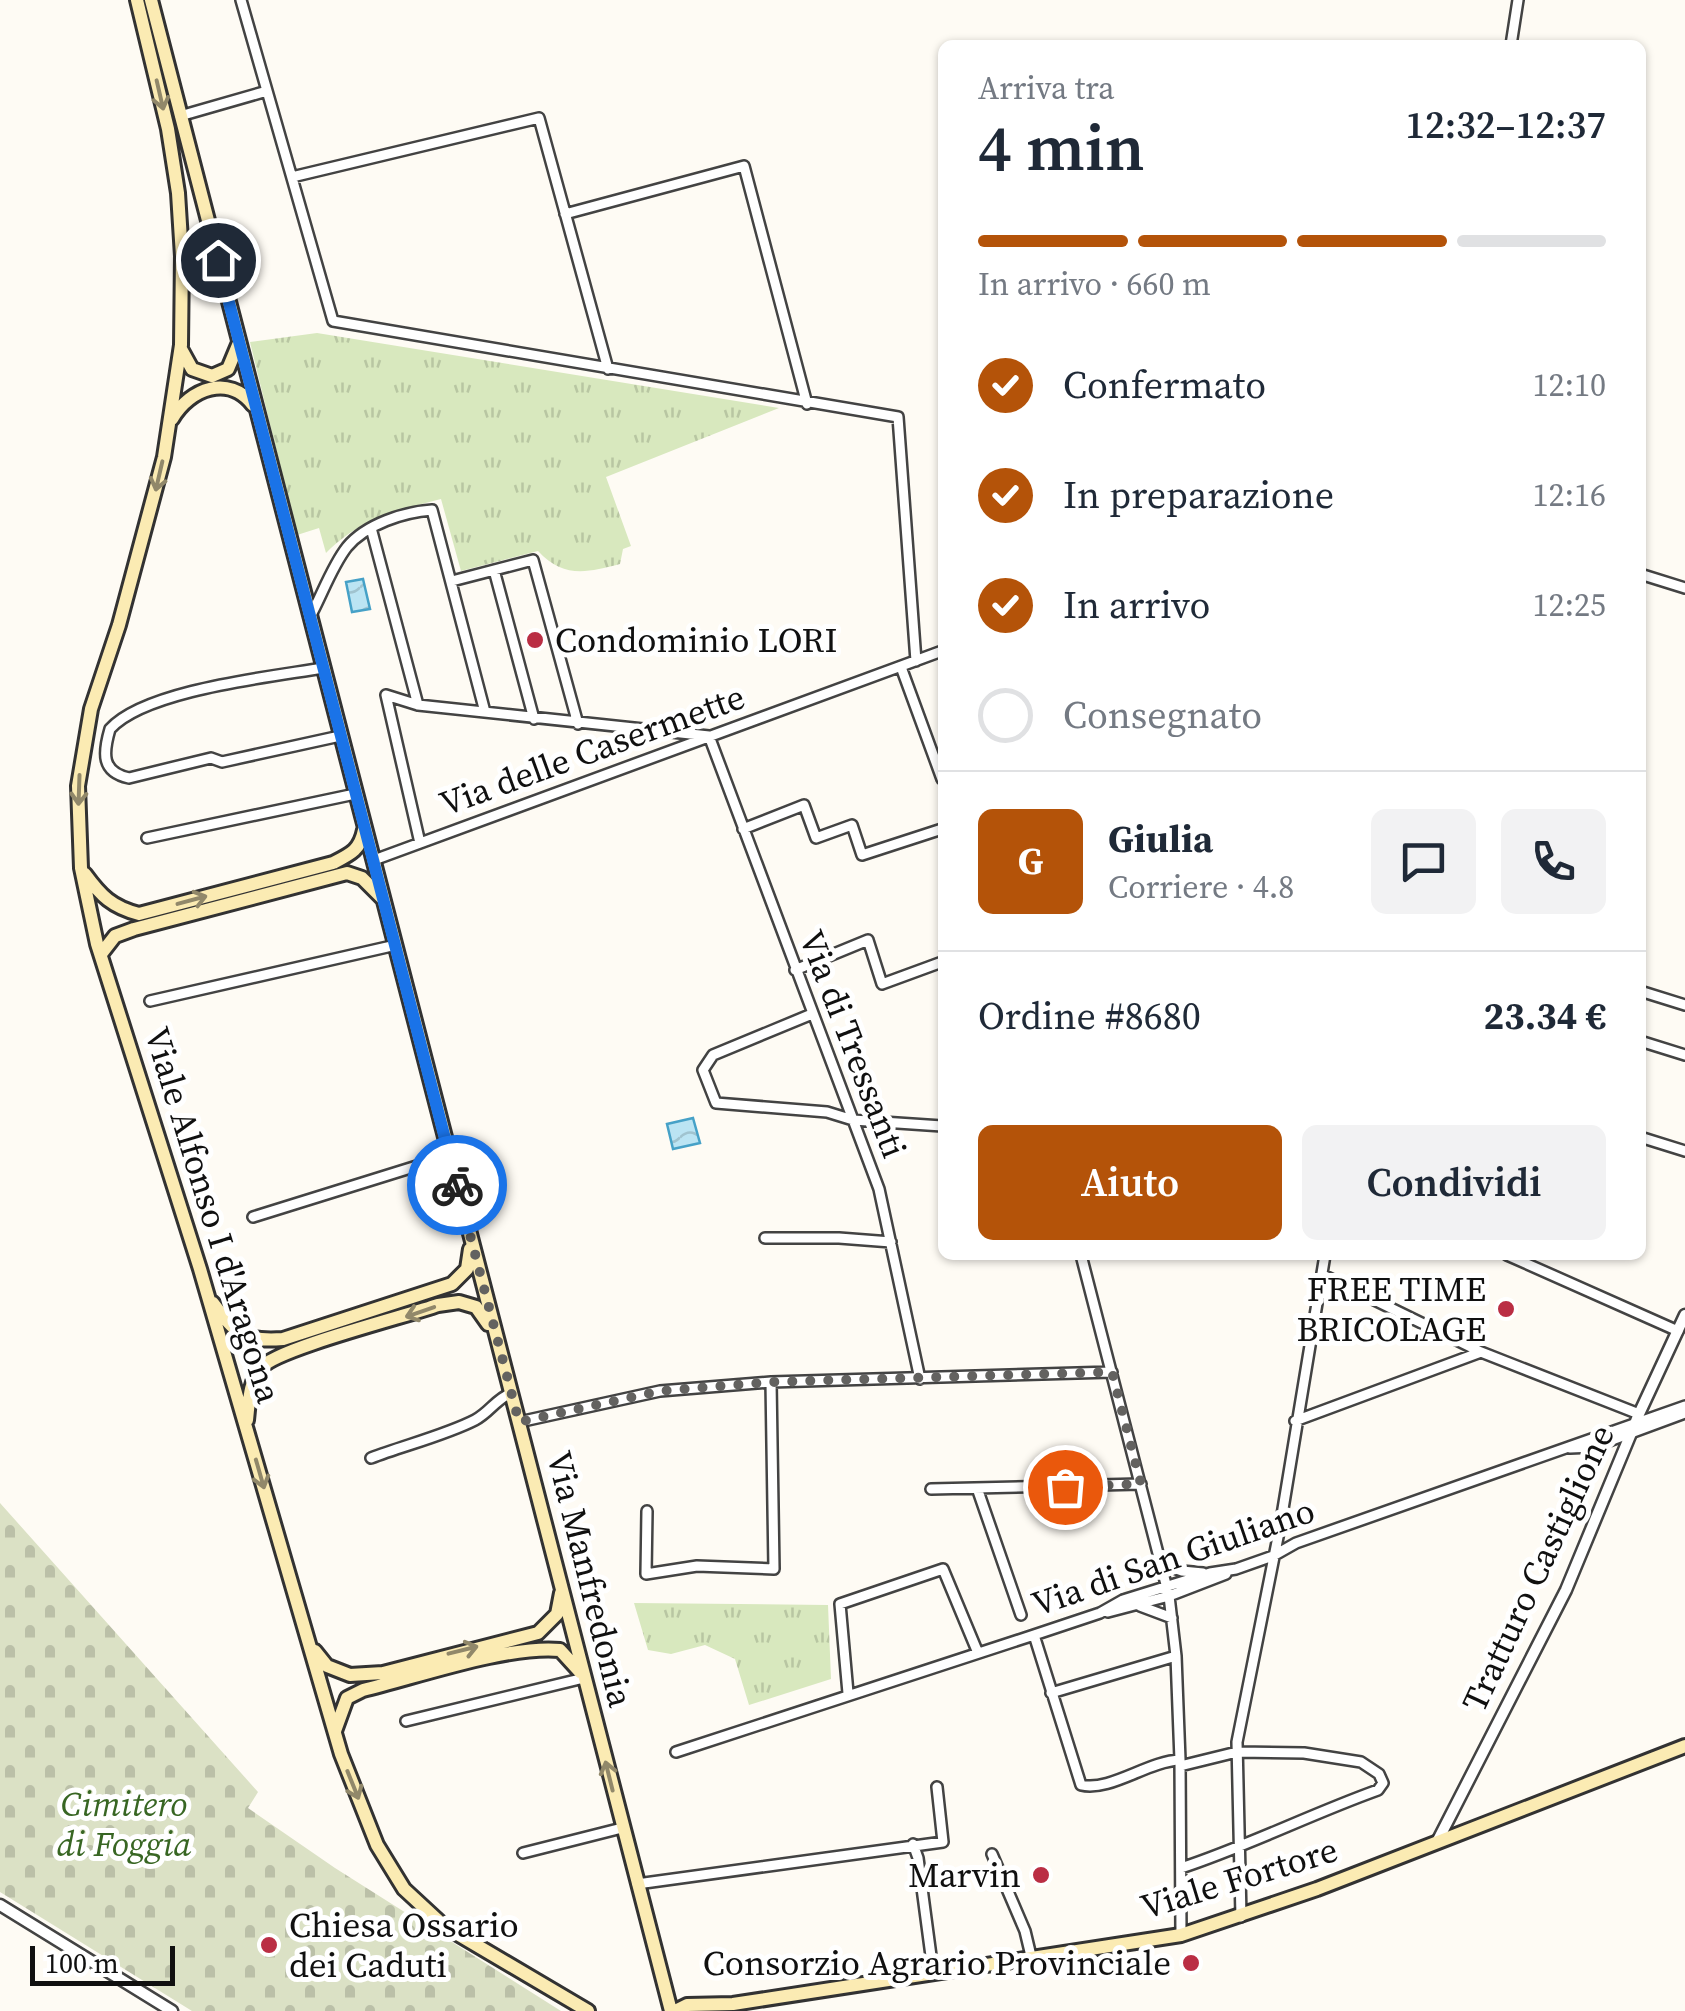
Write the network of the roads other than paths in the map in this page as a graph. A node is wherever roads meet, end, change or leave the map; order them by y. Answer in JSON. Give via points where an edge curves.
{"nodes":[{"id":1,"x":137,"y":0,"type":"edge"},
{"id":2,"x":151,"y":0,"type":"edge"},
{"id":3,"x":241,"y":0,"type":"edge"},
{"id":4,"x":1518,"y":0,"type":"edge"},
{"id":5,"x":1512,"y":40,"type":"edge"},
{"id":6,"x":267,"y":91,"type":"junction"},
{"id":7,"x":180,"y":116,"type":"junction"},
{"id":8,"x":292,"y":177,"type":"junction"},
{"id":9,"x":566,"y":214,"type":"junction"},
{"id":10,"x":238,"y":333,"type":"junction"},
{"id":11,"x":180,"y":345,"type":"junction"},
{"id":12,"x":608,"y":369,"type":"junction"},
{"id":13,"x":807,"y":404,"type":"junction"},
{"id":14,"x":259,"y":416,"type":"junction"},
{"id":15,"x":170,"y":425,"type":"junction"},
{"id":16,"x":371,"y":528,"type":"junction"},
{"id":17,"x":494,"y":570,"type":"junction"},
{"id":18,"x":1646,"y":576,"type":"edge"},
{"id":19,"x":452,"y":580,"type":"junction"},
{"id":20,"x":1685,"y":588,"type":"edge"},
{"id":21,"x":310,"y":617,"type":"junction"},
{"id":22,"x":938,"y":653,"type":"edge"},
{"id":23,"x":916,"y":661,"type":"junction"},
{"id":24,"x":901,"y":667,"type":"junction"},
{"id":25,"x":323,"y":668,"type":"junction"},
{"id":26,"x":418,"y":705,"type":"junction"},
{"id":27,"x":485,"y":712,"type":"junction"},
{"id":28,"x":534,"y":719,"type":"junction"},
{"id":29,"x":578,"y":724,"type":"junction"},
{"id":30,"x":340,"y":736,"type":"junction"},
{"id":31,"x":708,"y":736,"type":"junction"},
{"id":32,"x":938,"y":768,"type":"edge"},
{"id":33,"x":355,"y":794,"type":"junction"},
{"id":34,"x":365,"y":828,"type":"junction"},
{"id":35,"x":742,"y":829,"type":"junction"},
{"id":36,"x":938,"y":830,"type":"edge"},
{"id":37,"x":147,"y":838,"type":"dead end"},
{"id":38,"x":420,"y":843,"type":"junction"},
{"id":39,"x":374,"y":860,"type":"junction"},
{"id":40,"x":81,"y":868,"type":"junction"},
{"id":41,"x":383,"y":900,"type":"junction"},
{"id":42,"x":396,"y":944,"type":"junction"},
{"id":43,"x":101,"y":954,"type":"junction"},
{"id":44,"x":938,"y":963,"type":"edge"},
{"id":45,"x":795,"y":970,"type":"junction"},
{"id":46,"x":1646,"y":994,"type":"edge"},
{"id":47,"x":150,"y":1001,"type":"dead end"},
{"id":48,"x":1685,"y":1005,"type":"edge"},
{"id":49,"x":812,"y":1014,"type":"junction"},
{"id":50,"x":1646,"y":1043,"type":"edge"},
{"id":51,"x":1685,"y":1056,"type":"edge"},
{"id":52,"x":854,"y":1120,"type":"junction"},
{"id":53,"x":938,"y":1126,"type":"edge"},
{"id":54,"x":1646,"y":1139,"type":"edge"},
{"id":55,"x":1685,"y":1151,"type":"edge"},
{"id":56,"x":449,"y":1156,"type":"junction"},
{"id":57,"x":253,"y":1216,"type":"dead end"},
{"id":58,"x":765,"y":1238,"type":"dead end"},
{"id":59,"x":471,"y":1241,"type":"junction"},
{"id":60,"x":891,"y":1242,"type":"junction"},
{"id":61,"x":1083,"y":1260,"type":"edge"},
{"id":62,"x":1324,"y":1260,"type":"edge"},
{"id":63,"x":1518,"y":1260,"type":"edge"},
{"id":64,"x":1323,"y":1275,"type":"junction"},
{"id":65,"x":208,"y":1297,"type":"junction"},
{"id":66,"x":1685,"y":1314,"type":"edge"},
{"id":67,"x":1678,"y":1331,"type":"junction"},
{"id":68,"x":497,"y":1340,"type":"junction"},
{"id":69,"x":1482,"y":1352,"type":"junction"},
{"id":70,"x":1112,"y":1372,"type":"junction"},
{"id":71,"x":920,"y":1379,"type":"junction"},
{"id":72,"x":771,"y":1382,"type":"junction"},
{"id":73,"x":511,"y":1393,"type":"junction"},
{"id":74,"x":1646,"y":1399,"type":"junction"},
{"id":75,"x":1685,"y":1406,"type":"edge"},
{"id":76,"x":1663,"y":1412,"type":"junction"},
{"id":77,"x":1685,"y":1414,"type":"edge"},
{"id":78,"x":1295,"y":1421,"type":"junction"},
{"id":79,"x":519,"y":1422,"type":"junction"},
{"id":80,"x":1635,"y":1424,"type":"junction"},
{"id":81,"x":246,"y":1428,"type":"junction"},
{"id":82,"x":1600,"y":1444,"type":"junction"},
{"id":83,"x":1562,"y":1449,"type":"junction"},
{"id":84,"x":1622,"y":1454,"type":"junction"},
{"id":85,"x":371,"y":1458,"type":"dead end"},
{"id":86,"x":1141,"y":1484,"type":"junction"},
{"id":87,"x":977,"y":1488,"type":"junction"},
{"id":88,"x":932,"y":1489,"type":"dead end"},
{"id":89,"x":647,"y":1512,"type":"dead end"},
{"id":90,"x":1273,"y":1556,"type":"junction"},
{"id":91,"x":1162,"y":1564,"type":"junction"},
{"id":92,"x":1236,"y":1569,"type":"junction"},
{"id":93,"x":1210,"y":1573,"type":"junction"},
{"id":94,"x":562,"y":1588,"type":"junction"},
{"id":95,"x":1168,"y":1591,"type":"junction"},
{"id":96,"x":1137,"y":1606,"type":"junction"},
{"id":97,"x":1100,"y":1612,"type":"junction"},
{"id":98,"x":1021,"y":1615,"type":"dead end"},
{"id":99,"x":1172,"y":1618,"type":"junction"},
{"id":100,"x":1034,"y":1635,"type":"junction"},
{"id":101,"x":310,"y":1646,"type":"junction"},
{"id":102,"x":978,"y":1653,"type":"junction"},
{"id":103,"x":1176,"y":1656,"type":"junction"},
{"id":104,"x":584,"y":1678,"type":"junction"},
{"id":105,"x":848,"y":1693,"type":"junction"},
{"id":106,"x":1052,"y":1693,"type":"junction"},
{"id":107,"x":406,"y":1721,"type":"dead end"},
{"id":108,"x":335,"y":1732,"type":"junction"},
{"id":109,"x":1685,"y":1746,"type":"edge"},
{"id":110,"x":676,"y":1752,"type":"dead end"},
{"id":111,"x":1237,"y":1752,"type":"junction"},
{"id":112,"x":1180,"y":1763,"type":"junction"},
{"id":113,"x":937,"y":1787,"type":"dead end"},
{"id":114,"x":622,"y":1828,"type":"junction"},
{"id":115,"x":1437,"y":1842,"type":"junction"},
{"id":116,"x":913,"y":1844,"type":"junction"},
{"id":117,"x":1240,"y":1848,"type":"junction"},
{"id":118,"x":524,"y":1853,"type":"dead end"},
{"id":119,"x":992,"y":1854,"type":"dead end"},
{"id":120,"x":1181,"y":1868,"type":"junction"},
{"id":121,"x":637,"y":1884,"type":"junction"},
{"id":122,"x":0,"y":1905,"type":"edge"},
{"id":123,"x":1240,"y":1917,"type":"junction"},
{"id":124,"x":1181,"y":1934,"type":"junction"},
{"id":125,"x":1031,"y":1956,"type":"junction"},
{"id":126,"x":933,"y":1971,"type":"junction"},
{"id":127,"x":572,"y":2002,"type":"junction"},
{"id":128,"x":733,"y":2004,"type":"junction"},
{"id":129,"x":676,"y":2008,"type":"edge"},
{"id":130,"x":172,"y":2011,"type":"edge"},
{"id":131,"x":586,"y":2011,"type":"edge"},
{"id":132,"x":598,"y":2011,"type":"edge"},
{"id":133,"x":656,"y":2011,"type":"edge"},
{"id":134,"x":718,"y":2011,"type":"edge"}],
"edges":[{"from":1,"to":11,"type":"main road","one_way":true,"via":[[178,193]]},
{"from":2,"to":7,"type":"main road","name":"Via Manfredonia"},
{"from":3,"to":6,"type":"street"},
{"from":4,"to":5,"type":"street"},
{"from":6,"to":7,"type":"street"},
{"from":6,"to":8,"type":"street"},
{"from":7,"to":10,"type":"main road","name":"Via Manfredonia"},
{"from":8,"to":9,"type":"street","via":[[539,118]]},
{"from":8,"to":12,"type":"street","via":[[334,321]]},
{"from":9,"to":12,"type":"street"},
{"from":9,"to":13,"type":"street","via":[[744,166]]},
{"from":10,"to":11,"type":"main road","via":[[233,364],[216,376],[194,372]]},
{"from":10,"to":14,"type":"main road","name":"Via Manfredonia"},
{"from":11,"to":15,"type":"main road","name":"Viale Alfonso I d'Aragona"},
{"from":12,"to":13,"type":"street"},
{"from":13,"to":23,"type":"street","via":[[898,417]]},
{"from":14,"to":15,"type":"main road","via":[[244,395],[222,387],[190,396]]},
{"from":14,"to":21,"type":"main road","name":"Via Manfredonia"},
{"from":15,"to":40,"type":"main road","name":"Viale Alfonso I d'Aragona","one_way":true,"via":[[90,709],[78,786]]},
{"from":16,"to":19,"type":"street","via":[[432,510]]},
{"from":16,"to":21,"type":"street","via":[[348,546]]},
{"from":16,"to":26,"type":"street"},
{"from":17,"to":19,"type":"street"},
{"from":17,"to":28,"type":"street"},
{"from":17,"to":29,"type":"street","via":[[533,560]]},
{"from":18,"to":20,"type":"street"},
{"from":19,"to":27,"type":"street"},
{"from":21,"to":25,"type":"main road","name":"Via Manfredonia"},
{"from":22,"to":23,"type":"street","name":"Via delle Casermette"},
{"from":23,"to":24,"type":"street","name":"Via delle Casermette"},
{"from":24,"to":31,"type":"street","name":"Via delle Casermette"},
{"from":24,"to":32,"type":"street"},
{"from":25,"to":30,"type":"main road","name":"Via Manfredonia"},
{"from":25,"to":30,"type":"street","via":[[142,708],[110,730],[107,768],[129,778]]},
{"from":26,"to":27,"type":"street"},
{"from":26,"to":38,"type":"street","via":[[386,694]]},
{"from":27,"to":28,"type":"street"},
{"from":28,"to":29,"type":"street"},
{"from":29,"to":31,"type":"street"},
{"from":30,"to":33,"type":"main road","name":"Via Manfredonia"},
{"from":31,"to":35,"type":"street","name":"Via di Tressanti"},
{"from":31,"to":38,"type":"street","name":"Via delle Casermette"},
{"from":33,"to":34,"type":"main road","name":"Via Manfredonia"},
{"from":33,"to":37,"type":"street"},
{"from":34,"to":39,"type":"main road","name":"Via Manfredonia"},
{"from":40,"to":34,"type":"main road","one_way":true,"via":[[115,908],[139,914],[333,864],[355,852]]},
{"from":35,"to":36,"type":"street","via":[[804,804],[816,838],[852,825],[862,854]]},
{"from":35,"to":45,"type":"street","name":"Via di Tressanti"},
{"from":38,"to":39,"type":"street","name":"Via delle Casermette"},
{"from":39,"to":41,"type":"main road","name":"Via Manfredonia"},
{"from":40,"to":43,"type":"main road","name":"Viale Alfonso I d'Aragona"},
{"from":41,"to":42,"type":"main road","name":"Via Manfredonia"},
{"from":41,"to":43,"type":"main road","via":[[347,873],[134,929],[115,936]]},
{"from":42,"to":47,"type":"street"},
{"from":42,"to":56,"type":"main road","name":"Via Manfredonia"},
{"from":43,"to":65,"type":"main road","name":"Viale Alfonso I d'Aragona"},
{"from":44,"to":45,"type":"street","via":[[882,984],[868,940]]},
{"from":45,"to":49,"type":"street","name":"Via di Tressanti"},
{"from":46,"to":48,"type":"street"},
{"from":49,"to":52,"type":"street","name":"Via di Tressanti"},
{"from":49,"to":52,"type":"street","via":[[713,1055],[703,1070],[716,1103]]},
{"from":50,"to":51,"type":"street"},
{"from":52,"to":53,"type":"street"},
{"from":52,"to":60,"type":"street","name":"Via di Tressanti"},
{"from":54,"to":55,"type":"street"},
{"from":56,"to":57,"type":"street"},
{"from":56,"to":59,"type":"main road","name":"Via Manfredonia"},
{"from":58,"to":60,"type":"street"},
{"from":59,"to":65,"type":"main road","via":[[467,1269],[452,1284],[283,1339],[254,1341]]},
{"from":59,"to":68,"type":"main road","name":"Via Manfredonia"},
{"from":60,"to":71,"type":"street","name":"Via di Tressanti"},
{"from":61,"to":70,"type":"street"},
{"from":62,"to":64,"type":"street"},
{"from":63,"to":67,"type":"street"},
{"from":64,"to":69,"type":"street"},
{"from":64,"to":78,"type":"street"},
{"from":65,"to":81,"type":"main road","name":"Viale Alfonso I d'Aragona"},
{"from":66,"to":67,"type":"street","name":"Tratturo Castiglione"},
{"from":67,"to":74,"type":"street","name":"Tratturo Castiglione"},
{"from":68,"to":73,"type":"main road","name":"Via Manfredonia"},
{"from":68,"to":81,"type":"main road","one_way":true,"via":[[476,1307],[459,1302],[291,1350],[263,1364],[253,1382]]},
{"from":69,"to":78,"type":"street"},
{"from":69,"to":80,"type":"street"},
{"from":70,"to":71,"type":"street"},
{"from":70,"to":86,"type":"street"},
{"from":71,"to":72,"type":"street"},
{"from":72,"to":79,"type":"street","via":[[660,1391]]},
{"from":72,"to":89,"type":"street","via":[[774,1569],[698,1566],[646,1574]]},
{"from":73,"to":79,"type":"main road","name":"Via Manfredonia"},
{"from":73,"to":85,"type":"street","via":[[471,1422]]},
{"from":74,"to":76,"type":"street"},
{"from":74,"to":80,"type":"street","name":"Tratturo Castiglione"},
{"from":75,"to":76,"type":"street","name":"Via di San Giuliano"},
{"from":76,"to":80,"type":"street","name":"Via di San Giuliano"},
{"from":77,"to":80,"type":"street"},
{"from":78,"to":90,"type":"street"},
{"from":79,"to":94,"type":"main road","name":"Via Manfredonia"},
{"from":80,"to":82,"type":"street"},
{"from":80,"to":83,"type":"street","name":"Via di San Giuliano"},
{"from":80,"to":84,"type":"street","name":"Tratturo Castiglione"},
{"from":81,"to":101,"type":"main road","name":"Viale Alfonso I d'Aragona","one_way":true},
{"from":82,"to":83,"type":"street"},
{"from":82,"to":84,"type":"street"},
{"from":83,"to":90,"type":"street","name":"Via di San Giuliano"},
{"from":84,"to":115,"type":"street","name":"Tratturo Castiglione","via":[[1566,1590]]},
{"from":86,"to":87,"type":"street"},
{"from":86,"to":91,"type":"street"},
{"from":87,"to":88,"type":"street"},
{"from":87,"to":98,"type":"street"},
{"from":90,"to":92,"type":"street","name":"Via di San Giuliano"},
{"from":90,"to":111,"type":"street"},
{"from":91,"to":93,"type":"street"},
{"from":91,"to":95,"type":"street"},
{"from":92,"to":93,"type":"street","name":"Via di San Giuliano"},
{"from":92,"to":95,"type":"street"},
{"from":93,"to":95,"type":"street","name":"Via di San Giuliano"},
{"from":101,"to":94,"type":"main road","one_way":true,"via":[[327,1666],[350,1675],[383,1673],[538,1633],[557,1614]]},
{"from":94,"to":104,"type":"main road","name":"Via Manfredonia"},
{"from":95,"to":96,"type":"street"},
{"from":95,"to":97,"type":"street","name":"Via di San Giuliano"},
{"from":95,"to":99,"type":"street"},
{"from":96,"to":97,"type":"street"},
{"from":96,"to":99,"type":"street"},
{"from":97,"to":100,"type":"street","name":"Via di San Giuliano"},
{"from":99,"to":103,"type":"street"},
{"from":100,"to":102,"type":"street","name":"Via di San Giuliano"},
{"from":100,"to":106,"type":"street"},
{"from":101,"to":108,"type":"main road","name":"Viale Alfonso I d'Aragona"},
{"from":102,"to":105,"type":"street","name":"Via di San Giuliano"},
{"from":102,"to":105,"type":"street","via":[[943,1569],[840,1604]]},
{"from":103,"to":106,"type":"street"},
{"from":103,"to":112,"type":"street"},
{"from":104,"to":107,"type":"street"},
{"from":104,"to":108,"type":"main road","via":[[560,1650],[492,1658],[363,1690],[347,1698]]},
{"from":114,"to":104,"type":"main road","name":"Via Manfredonia","one_way":true},
{"from":105,"to":110,"type":"street","name":"Via di San Giuliano"},
{"from":106,"to":112,"type":"street","via":[[1082,1785],[1161,1762]]},
{"from":108,"to":127,"type":"main road","name":"Viale Alfonso I d'Aragona","one_way":true,"via":[[377,1845],[404,1889],[444,1926]]},
{"from":109,"to":115,"type":"main road","name":"Viale Fortore"},
{"from":111,"to":112,"type":"street"},
{"from":111,"to":117,"type":"street"},
{"from":111,"to":117,"type":"street","via":[[1362,1762],[1383,1783]]},
{"from":112,"to":120,"type":"street"},
{"from":113,"to":116,"type":"street","via":[[943,1842]]},
{"from":114,"to":118,"type":"street"},
{"from":114,"to":121,"type":"main road","name":"Via Manfredonia"},
{"from":115,"to":123,"type":"main road","name":"Viale Fortore"},
{"from":116,"to":121,"type":"street"},
{"from":116,"to":126,"type":"street"},
{"from":117,"to":120,"type":"street"},
{"from":117,"to":123,"type":"street"},
{"from":119,"to":125,"type":"street"},
{"from":120,"to":124,"type":"street"},
{"from":121,"to":129,"type":"main road","name":"Via Manfredonia","via":[[662,1983]]},
{"from":122,"to":130,"type":"street"},
{"from":123,"to":124,"type":"main road","name":"Viale Fortore"},
{"from":124,"to":125,"type":"main road","name":"Viale Fortore"},
{"from":125,"to":126,"type":"main road","name":"Viale Fortore"},
{"from":126,"to":128,"type":"main road","name":"Viale Fortore"},
{"from":127,"to":131,"type":"main road","name":"Viale Alfonso I d'Aragona"},
{"from":127,"to":132,"type":"street","name":"Viale Alfonso I d'Aragona"},
{"from":128,"to":129,"type":"main road","name":"Viale Fortore"},
{"from":128,"to":134,"type":"main road","name":"Viale Fortore"},
{"from":129,"to":133,"type":"street"}]}
